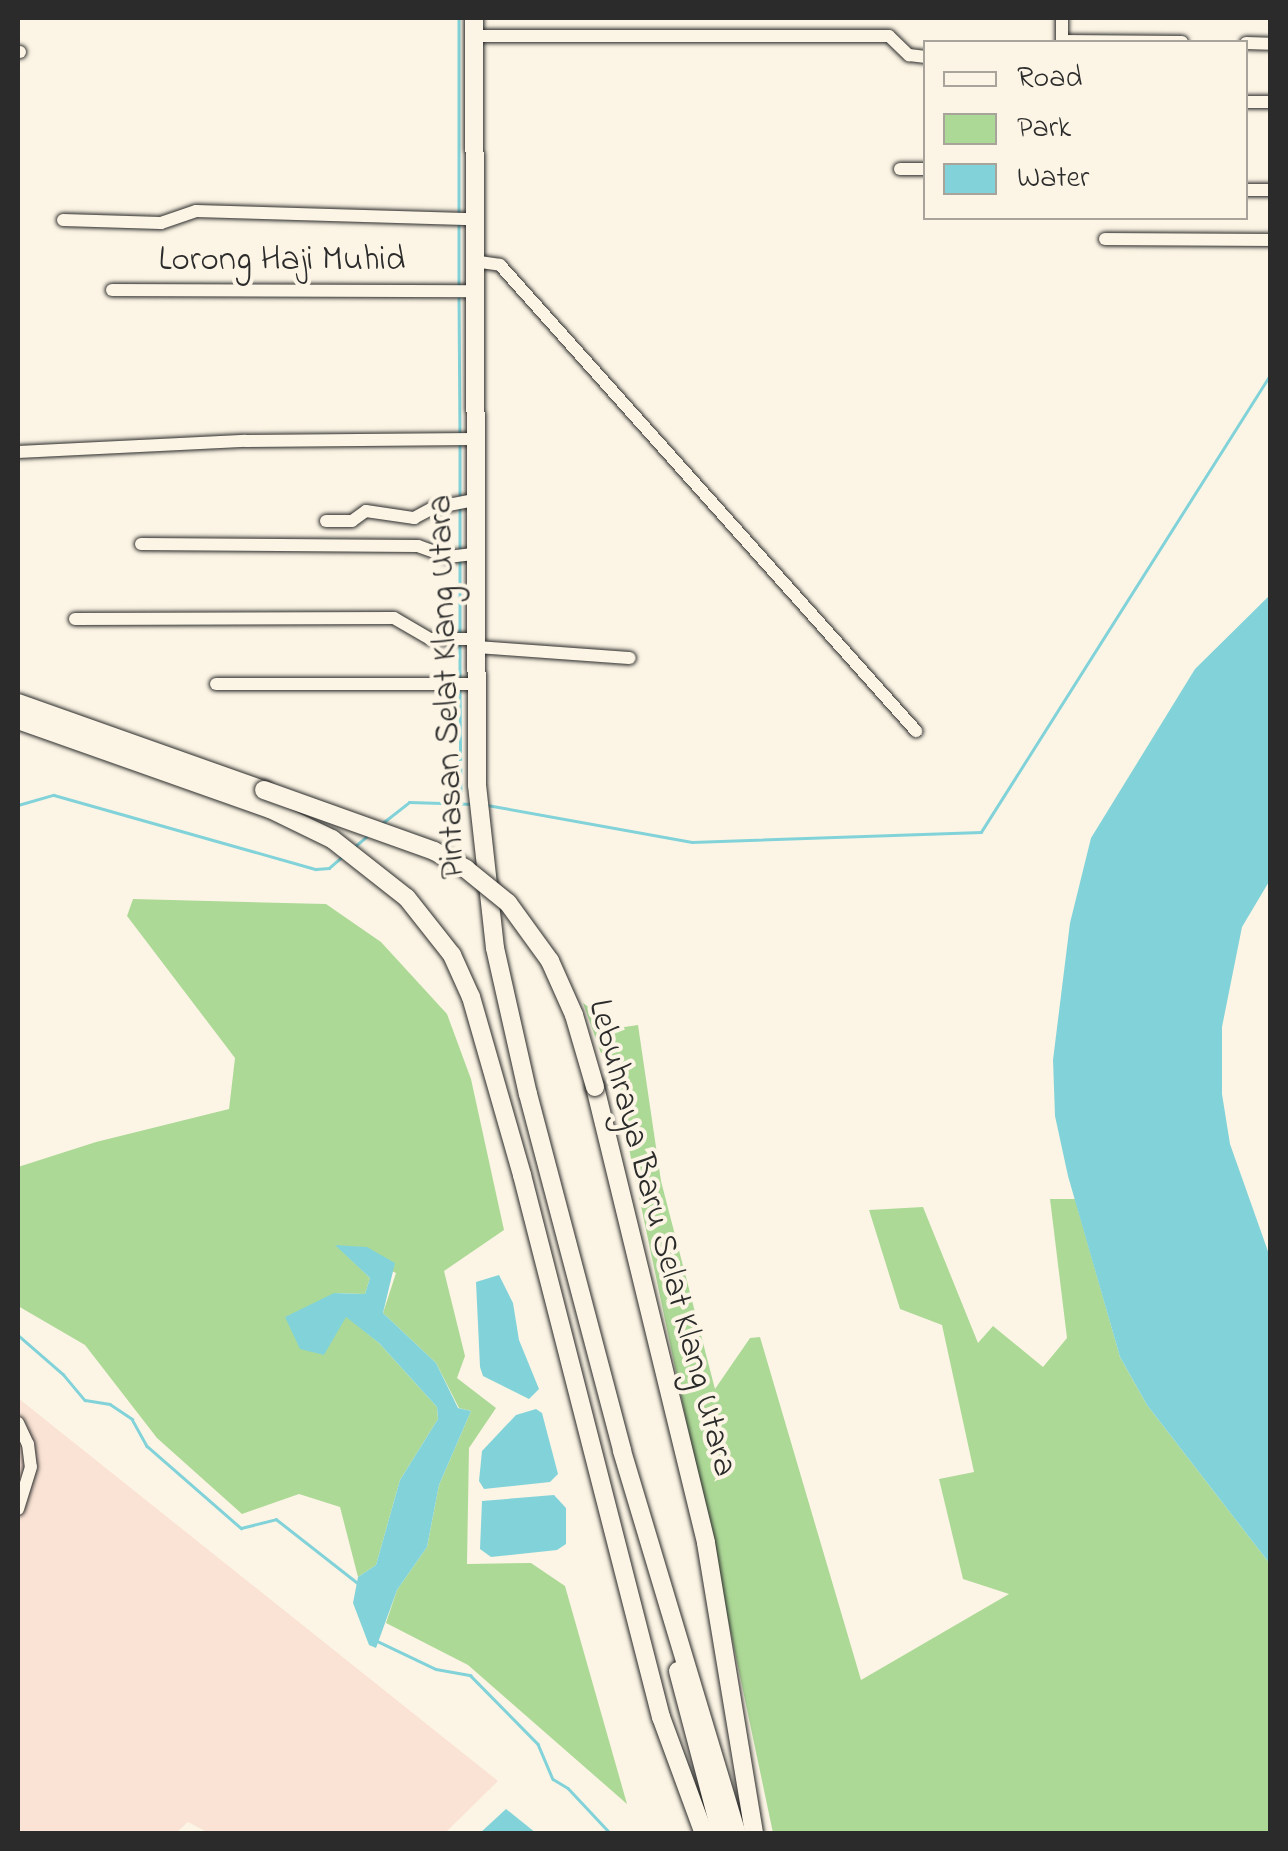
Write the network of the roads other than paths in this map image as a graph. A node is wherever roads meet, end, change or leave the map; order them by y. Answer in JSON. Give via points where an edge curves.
{"nodes":[{"id":1,"x":474,"y":27,"type":"edge"},
{"id":2,"x":923,"y":57,"type":"edge"},
{"id":3,"x":900,"y":169,"type":"dead end"},
{"id":4,"x":923,"y":169,"type":"edge"},
{"id":5,"x":464,"y":219,"type":"junction"},
{"id":6,"x":64,"y":220,"type":"dead end"},
{"id":7,"x":1105,"y":238,"type":"dead end"},
{"id":8,"x":1270,"y":240,"type":"edge"},
{"id":9,"x":473,"y":261,"type":"junction"},
{"id":10,"x":112,"y":290,"type":"dead end"},
{"id":11,"x":465,"y":291,"type":"junction"},
{"id":12,"x":465,"y":439,"type":"junction"},
{"id":13,"x":18,"y":452,"type":"edge"},
{"id":14,"x":469,"y":500,"type":"junction"},
{"id":15,"x":326,"y":521,"type":"dead end"},
{"id":16,"x":142,"y":544,"type":"dead end"},
{"id":17,"x":465,"y":555,"type":"junction"},
{"id":18,"x":75,"y":619,"type":"dead end"},
{"id":19,"x":468,"y":642,"type":"junction"},
{"id":20,"x":630,"y":658,"type":"dead end"},
{"id":21,"x":216,"y":684,"type":"dead end"},
{"id":22,"x":476,"y":684,"type":"junction"},
{"id":23,"x":18,"y":703,"type":"edge"},
{"id":24,"x":18,"y":720,"type":"edge"},
{"id":25,"x":916,"y":731,"type":"dead end"},
{"id":26,"x":18,"y":1423,"type":"edge"},
{"id":27,"x":18,"y":1509,"type":"edge"},
{"id":28,"x":656,"y":1573,"type":"junction"},
{"id":29,"x":704,"y":1834,"type":"edge"},
{"id":30,"x":721,"y":1834,"type":"edge"},
{"id":31,"x":737,"y":1834,"type":"edge"},
{"id":32,"x":754,"y":1834,"type":"edge"}],
"edges":[{"from":1,"to":2,"type":"street","via":[[889,36],[910,55]]},
{"from":1,"to":5,"type":"highway","name":"Pintasan Selat Klang Utara"},
{"from":3,"to":4,"type":"street"},
{"from":5,"to":6,"type":"street","via":[[196,211],[162,223]]},
{"from":5,"to":9,"type":"highway","name":"Pintasan Selat Klang Utara"},
{"from":7,"to":8,"type":"street"},
{"from":9,"to":11,"type":"highway","name":"Pintasan Selat Klang Utara"},
{"from":9,"to":25,"type":"street","via":[[500,266]]},
{"from":10,"to":11,"type":"street","name":"Lorong Haji Muhid"},
{"from":11,"to":12,"type":"highway","name":"Pintasan Selat Klang Utara"},
{"from":12,"to":13,"type":"street"},
{"from":12,"to":14,"type":"highway","name":"Pintasan Selat Klang Utara"},
{"from":14,"to":15,"type":"street","via":[[414,518],[366,511],[352,521]]},
{"from":14,"to":17,"type":"highway","name":"Pintasan Selat Klang Utara"},
{"from":16,"to":17,"type":"street","via":[[418,546]]},
{"from":17,"to":19,"type":"highway","name":"Pintasan Selat Klang Utara"},
{"from":18,"to":19,"type":"street","via":[[394,618],[430,639]]},
{"from":19,"to":20,"type":"street"},
{"from":19,"to":22,"type":"highway","name":"Pintasan Selat Klang Utara"},
{"from":21,"to":22,"type":"street"},
{"from":22,"to":28,"type":"highway","name":"Pintasan Selat Klang Utara","via":[[480,823],[507,1010]]},
{"from":23,"to":32,"type":"highway","name":"Lebuhraya Baru Selat Klang Utara","bridge":true,"via":[[434,851],[508,903],[550,961],[595,1086],[706,1542]]},
{"from":24,"to":29,"type":"highway","via":[[270,809],[356,854],[432,927],[472,997],[656,1700]]},
{"from":26,"to":27,"type":"street","via":[[31,1467]]},
{"from":28,"to":30,"type":"highway"},
{"from":28,"to":31,"type":"highway"}]}
